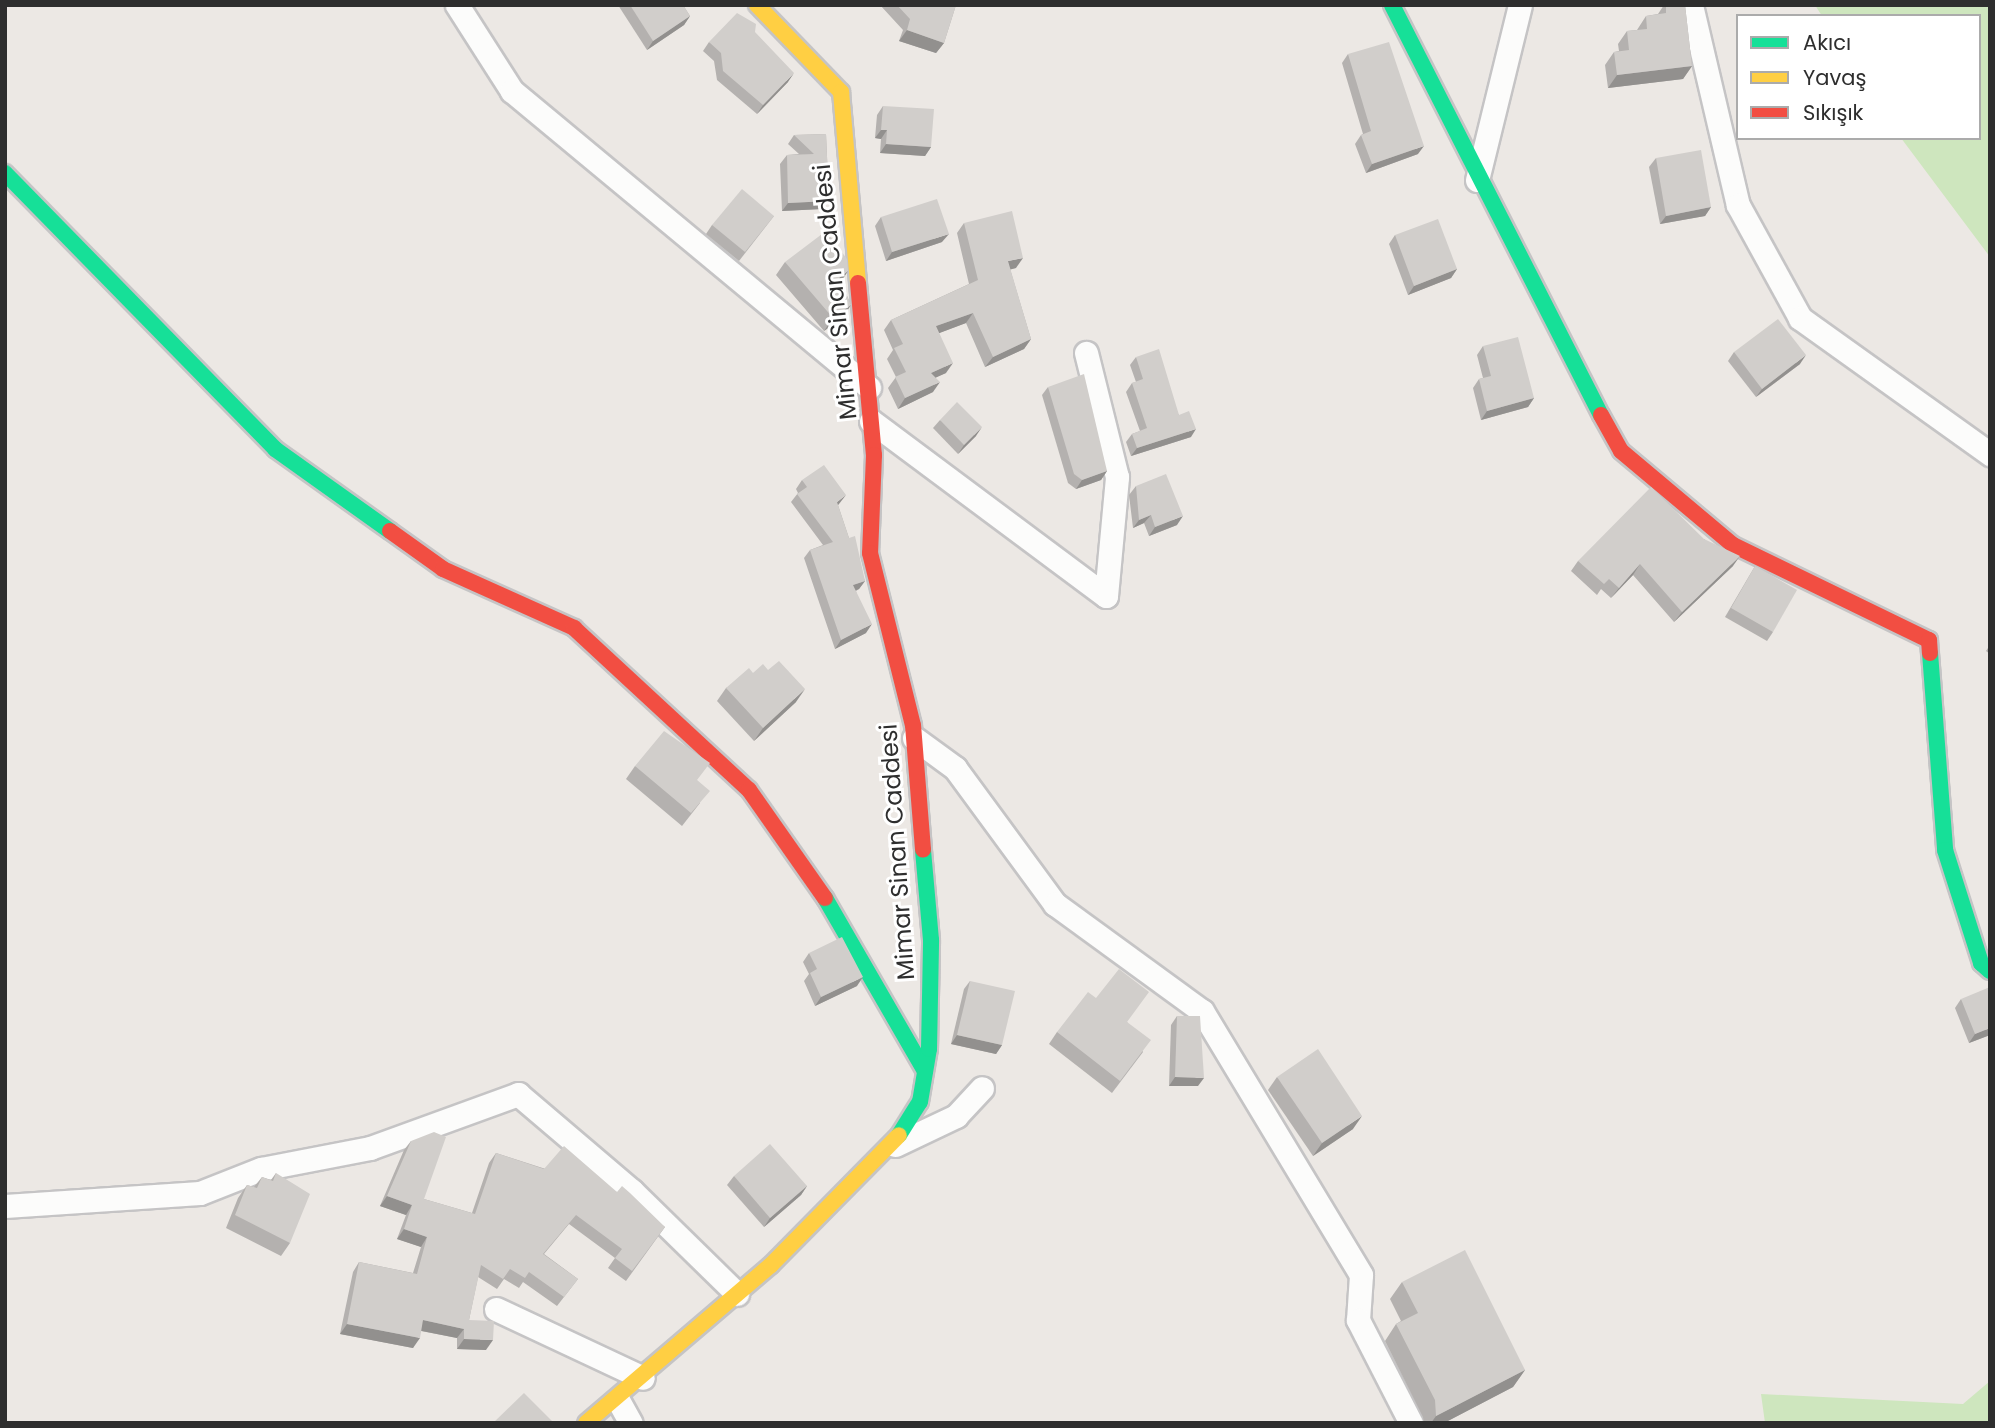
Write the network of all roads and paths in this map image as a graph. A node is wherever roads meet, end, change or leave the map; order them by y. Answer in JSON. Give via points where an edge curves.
{"nodes":[{"id":1,"x":457,"y":5,"type":"edge"},
{"id":2,"x":757,"y":5,"type":"edge"},
{"id":3,"x":1392,"y":5,"type":"edge"},
{"id":4,"x":1520,"y":5,"type":"edge"},
{"id":5,"x":1691,"y":5,"type":"edge"},
{"id":6,"x":5,"y":173,"type":"edge"},
{"id":7,"x":1477,"y":180,"type":"junction"},
{"id":8,"x":1086,"y":353,"type":"dead end"},
{"id":9,"x":869,"y":387,"type":"junction"},
{"id":10,"x":871,"y":421,"type":"junction"},
{"id":11,"x":1990,"y":454,"type":"edge"},
{"id":12,"x":914,"y":738,"type":"junction"},
{"id":13,"x":1990,"y":971,"type":"edge"},
{"id":14,"x":925,"y":1071,"type":"junction"},
{"id":15,"x":982,"y":1088,"type":"dead end"},
{"id":16,"x":892,"y":1146,"type":"junction"},
{"id":17,"x":5,"y":1206,"type":"edge"},
{"id":18,"x":737,"y":1294,"type":"junction"},
{"id":19,"x":496,"y":1308,"type":"dead end"},
{"id":20,"x":643,"y":1378,"type":"junction"},
{"id":21,"x":618,"y":1400,"type":"junction"},
{"id":22,"x":586,"y":1423,"type":"edge"},
{"id":23,"x":631,"y":1423,"type":"edge"},
{"id":24,"x":1411,"y":1423,"type":"edge"}],
"edges":[{"from":1,"to":9,"type":"street","via":[[512,91]]},
{"from":2,"to":9,"type":"street","name":"Mimar Sinan Caddesi","via":[[841,92],[843,162]]},
{"from":3,"to":7,"type":"street"},
{"from":4,"to":7,"type":"street"},
{"from":5,"to":11,"type":"street","via":[[1738,205],[1800,318]]},
{"from":6,"to":14,"type":"street","via":[[275,449],[443,569],[574,628],[749,790],[851,934]]},
{"from":7,"to":13,"type":"street","via":[[1621,451],[1733,545],[1929,640],[1945,850],[1981,963]]},
{"from":8,"to":10,"type":"street","via":[[1117,477],[1106,596]]},
{"from":9,"to":10,"type":"street","name":"Mimar Sinan Caddesi"},
{"from":10,"to":12,"type":"street","name":"Mimar Sinan Caddesi","via":[[870,553]]},
{"from":12,"to":14,"type":"street","name":"Mimar Sinan Caddesi","via":[[932,940]]},
{"from":12,"to":24,"type":"street","via":[[955,768],[1055,904],[1202,1012],[1361,1275],[1358,1320]]},
{"from":14,"to":16,"type":"street","name":"Mimar Sinan Caddesi","via":[[920,1102]]},
{"from":15,"to":16,"type":"street","via":[[956,1116]]},
{"from":16,"to":18,"type":"street","name":"Mimar Sinan Caddesi"},
{"from":17,"to":18,"type":"street","via":[[200,1194],[261,1169],[370,1148],[518,1094],[632,1191]]},
{"from":18,"to":20,"type":"street","name":"Mimar Sinan Caddesi"},
{"from":19,"to":20,"type":"street"},
{"from":20,"to":21,"type":"street","name":"Mimar Sinan Caddesi"},
{"from":21,"to":22,"type":"street","name":"Mimar Sinan Caddesi"},
{"from":21,"to":23,"type":"street"}]}
